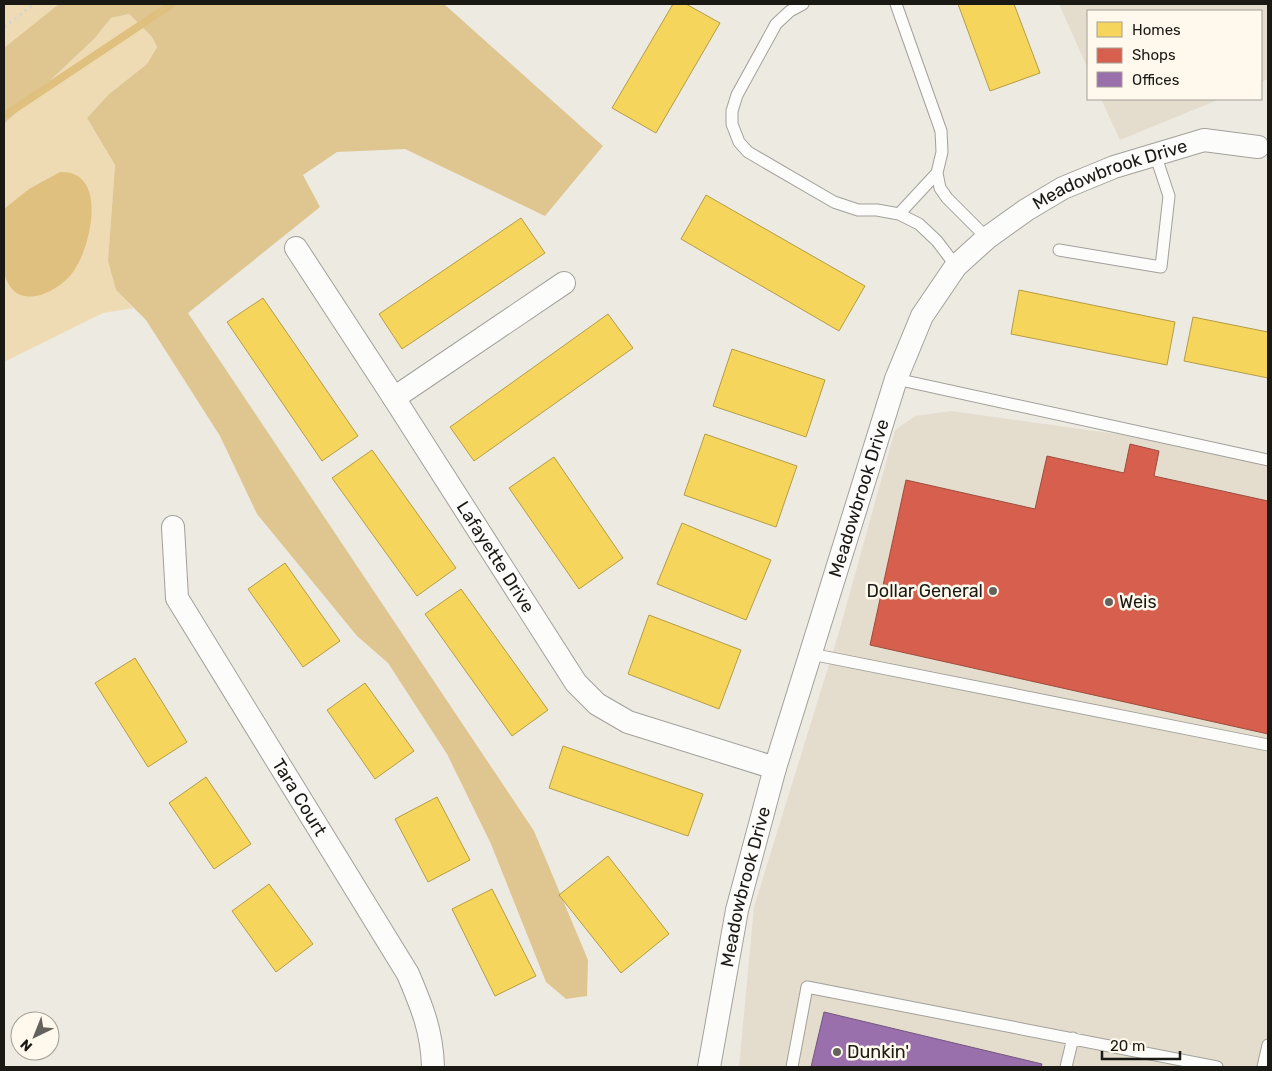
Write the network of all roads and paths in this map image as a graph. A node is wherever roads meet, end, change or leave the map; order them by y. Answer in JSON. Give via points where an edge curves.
{"nodes":[{"id":1,"x":34,"y":4,"type":"edge"},
{"id":2,"x":803,"y":4,"type":"edge"},
{"id":3,"x":896,"y":4,"type":"edge"},
{"id":4,"x":4,"y":27,"type":"edge"},
{"id":5,"x":1258,"y":147,"type":"dead end"},
{"id":6,"x":1155,"y":154,"type":"junction"},
{"id":7,"x":937,"y":174,"type":"junction"},
{"id":8,"x":899,"y":214,"type":"junction"},
{"id":9,"x":987,"y":238,"type":"junction"},
{"id":10,"x":296,"y":248,"type":"dead end"},
{"id":11,"x":1058,"y":250,"type":"dead end"},
{"id":12,"x":956,"y":266,"type":"junction"},
{"id":13,"x":564,"y":283,"type":"dead end"},
{"id":14,"x":896,"y":379,"type":"junction"},
{"id":15,"x":394,"y":398,"type":"junction"},
{"id":16,"x":1268,"y":460,"type":"edge"},
{"id":17,"x":173,"y":526,"type":"dead end"},
{"id":18,"x":810,"y":654,"type":"junction"},
{"id":19,"x":1268,"y":745,"type":"edge"},
{"id":20,"x":775,"y":768,"type":"junction"},
{"id":21,"x":1072,"y":1038,"type":"junction"},
{"id":22,"x":1268,"y":1044,"type":"edge"},
{"id":23,"x":432,"y":1067,"type":"edge"},
{"id":24,"x":709,"y":1067,"type":"edge"},
{"id":25,"x":792,"y":1067,"type":"edge"},
{"id":26,"x":1066,"y":1067,"type":"edge"},
{"id":27,"x":1217,"y":1067,"type":"edge"},
{"id":28,"x":1264,"y":1067,"type":"edge"}],
"edges":[{"from":1,"to":4,"type":"path"},
{"from":2,"to":8,"type":"lane","via":[[776,24],[737,95],[732,124],[739,142],[748,152],[834,202],[858,210]]},
{"from":3,"to":7,"type":"lane","via":[[942,131]]},
{"from":5,"to":6,"type":"street","name":"Meadowbrook Drive","via":[[1204,140]]},
{"from":6,"to":9,"type":"street","name":"Meadowbrook Drive","via":[[1114,166],[1063,188]]},
{"from":6,"to":11,"type":"lane","via":[[1169,196],[1162,267]]},
{"from":7,"to":8,"type":"lane"},
{"from":7,"to":9,"type":"lane","via":[[940,188],[947,198]]},
{"from":8,"to":12,"type":"lane","via":[[919,224]]},
{"from":9,"to":12,"type":"street","name":"Meadowbrook Drive"},
{"from":10,"to":15,"type":"street","name":"Lafayette Drive"},
{"from":12,"to":14,"type":"street","name":"Meadowbrook Drive","via":[[922,316]]},
{"from":13,"to":15,"type":"street"},
{"from":14,"to":16,"type":"lane"},
{"from":14,"to":18,"type":"street","name":"Meadowbrook Drive"},
{"from":15,"to":20,"type":"street","name":"Lafayette Drive","via":[[576,683],[597,704],[628,722]]},
{"from":17,"to":23,"type":"street","name":"Tara Court","via":[[177,598],[408,974],[424,1013]]},
{"from":18,"to":19,"type":"lane"},
{"from":18,"to":20,"type":"street","name":"Meadowbrook Drive"},
{"from":20,"to":24,"type":"street","name":"Meadowbrook Drive","via":[[737,910]]},
{"from":21,"to":25,"type":"lane","via":[[807,987]]},
{"from":21,"to":26,"type":"lane"},
{"from":21,"to":27,"type":"lane"},
{"from":22,"to":28,"type":"lane"}]}
